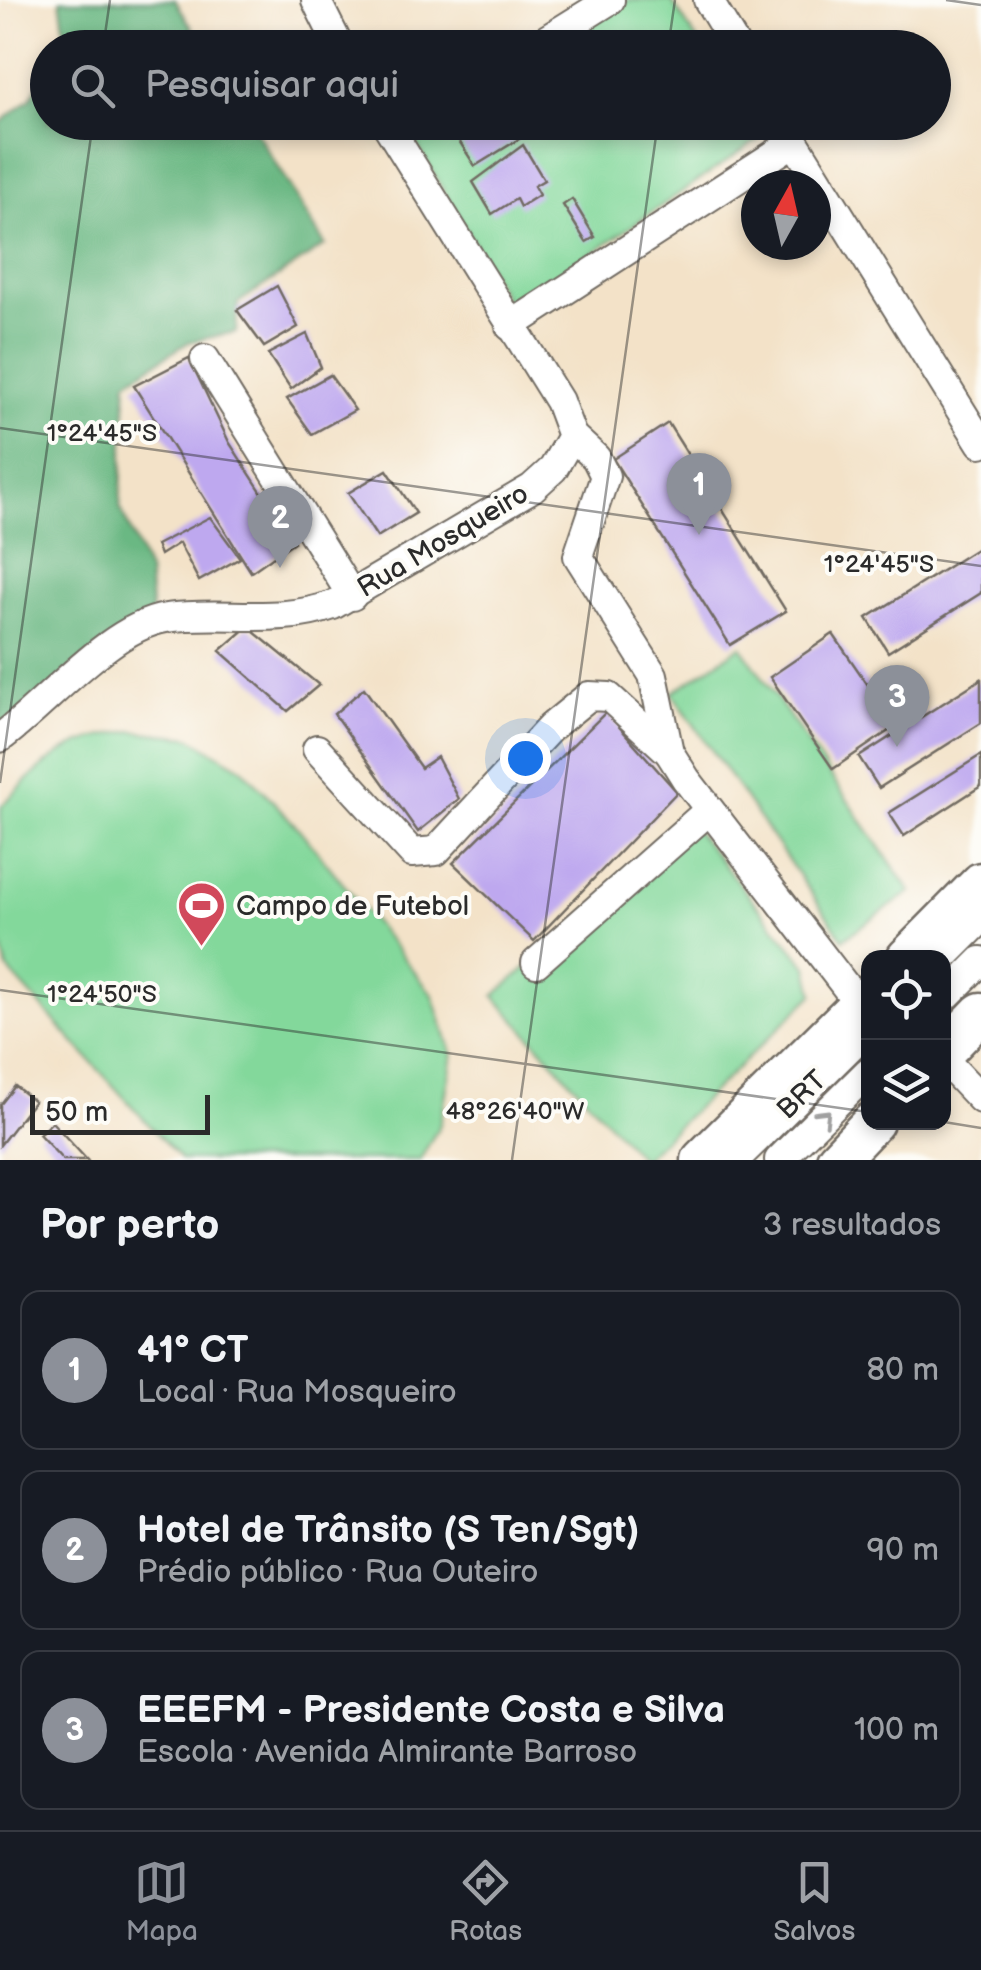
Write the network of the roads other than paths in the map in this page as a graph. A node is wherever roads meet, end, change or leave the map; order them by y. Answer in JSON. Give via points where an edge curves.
{"nodes":[{"id":1,"x":316,"y":0,"type":"edge"},
{"id":2,"x":610,"y":0,"type":"edge"},
{"id":3,"x":708,"y":0,"type":"edge"},
{"id":4,"x":331,"y":30,"type":"edge"},
{"id":5,"x":562,"y":30,"type":"edge"},
{"id":6,"x":726,"y":30,"type":"edge"},
{"id":7,"x":404,"y":140,"type":"edge"},
{"id":8,"x":777,"y":140,"type":"edge"},
{"id":9,"x":793,"y":140,"type":"edge"},
{"id":10,"x":510,"y":326,"type":"junction"},
{"id":11,"x":205,"y":360,"type":"dead end"},
{"id":12,"x":572,"y":436,"type":"junction"},
{"id":13,"x":981,"y":443,"type":"edge"},
{"id":14,"x":352,"y":596,"type":"junction"},
{"id":15,"x":0,"y":738,"type":"edge"},
{"id":16,"x":317,"y":750,"type":"dead end"},
{"id":17,"x":669,"y":752,"type":"junction"},
{"id":18,"x":708,"y":811,"type":"junction"},
{"id":19,"x":981,"y":883,"type":"edge"},
{"id":20,"x":981,"y":919,"type":"edge"},
{"id":21,"x":915,"y":950,"type":"edge"},
{"id":22,"x":950,"y":950,"type":"edge"},
{"id":23,"x":981,"y":961,"type":"edge"},
{"id":24,"x":536,"y":963,"type":"dead end"},
{"id":25,"x":951,"y":991,"type":"edge"},
{"id":26,"x":861,"y":1004,"type":"edge"},
{"id":27,"x":981,"y":1013,"type":"edge"},
{"id":28,"x":861,"y":1015,"type":"edge"},
{"id":29,"x":861,"y":1016,"type":"edge"},
{"id":30,"x":951,"y":1044,"type":"edge"},
{"id":31,"x":951,"y":1067,"type":"edge"},
{"id":32,"x":861,"y":1079,"type":"edge"},
{"id":33,"x":981,"y":1099,"type":"edge"},
{"id":34,"x":866,"y":1130,"type":"edge"},
{"id":35,"x":702,"y":1160,"type":"edge"},
{"id":36,"x":735,"y":1160,"type":"edge"},
{"id":37,"x":779,"y":1160,"type":"edge"},
{"id":38,"x":837,"y":1160,"type":"edge"}],
"edges":[{"from":1,"to":4,"type":"street"},
{"from":2,"to":5,"type":"street"},
{"from":3,"to":6,"type":"street"},
{"from":7,"to":10,"type":"street"},
{"from":8,"to":10,"type":"street"},
{"from":9,"to":13,"type":"street"},
{"from":10,"to":12,"type":"street","via":[[560,401]]},
{"from":11,"to":14,"type":"street"},
{"from":12,"to":14,"type":"street","name":"Rua Mosqueiro","via":[[553,469],[532,488]]},
{"from":12,"to":17,"type":"street","via":[[605,476],[578,556],[653,675]]},
{"from":14,"to":15,"type":"street","name":"Rua Mosqueiro","via":[[310,614],[166,618],[134,628]]},
{"from":16,"to":17,"type":"street","via":[[412,854],[436,851],[589,696],[609,697]]},
{"from":17,"to":18,"type":"street"},
{"from":18,"to":24,"type":"street"},
{"from":18,"to":26,"type":"street"},
{"from":19,"to":21,"type":"highway"},
{"from":20,"to":22,"type":"street"},
{"from":23,"to":25,"type":"street"},
{"from":27,"to":30,"type":"highway"},
{"from":28,"to":35,"type":"highway"},
{"from":29,"to":36,"type":"street","name":"BRT"},
{"from":31,"to":33,"type":"street"},
{"from":37,"to":32,"type":"street","one_way":true},
{"from":34,"to":38,"type":"highway"}]}
